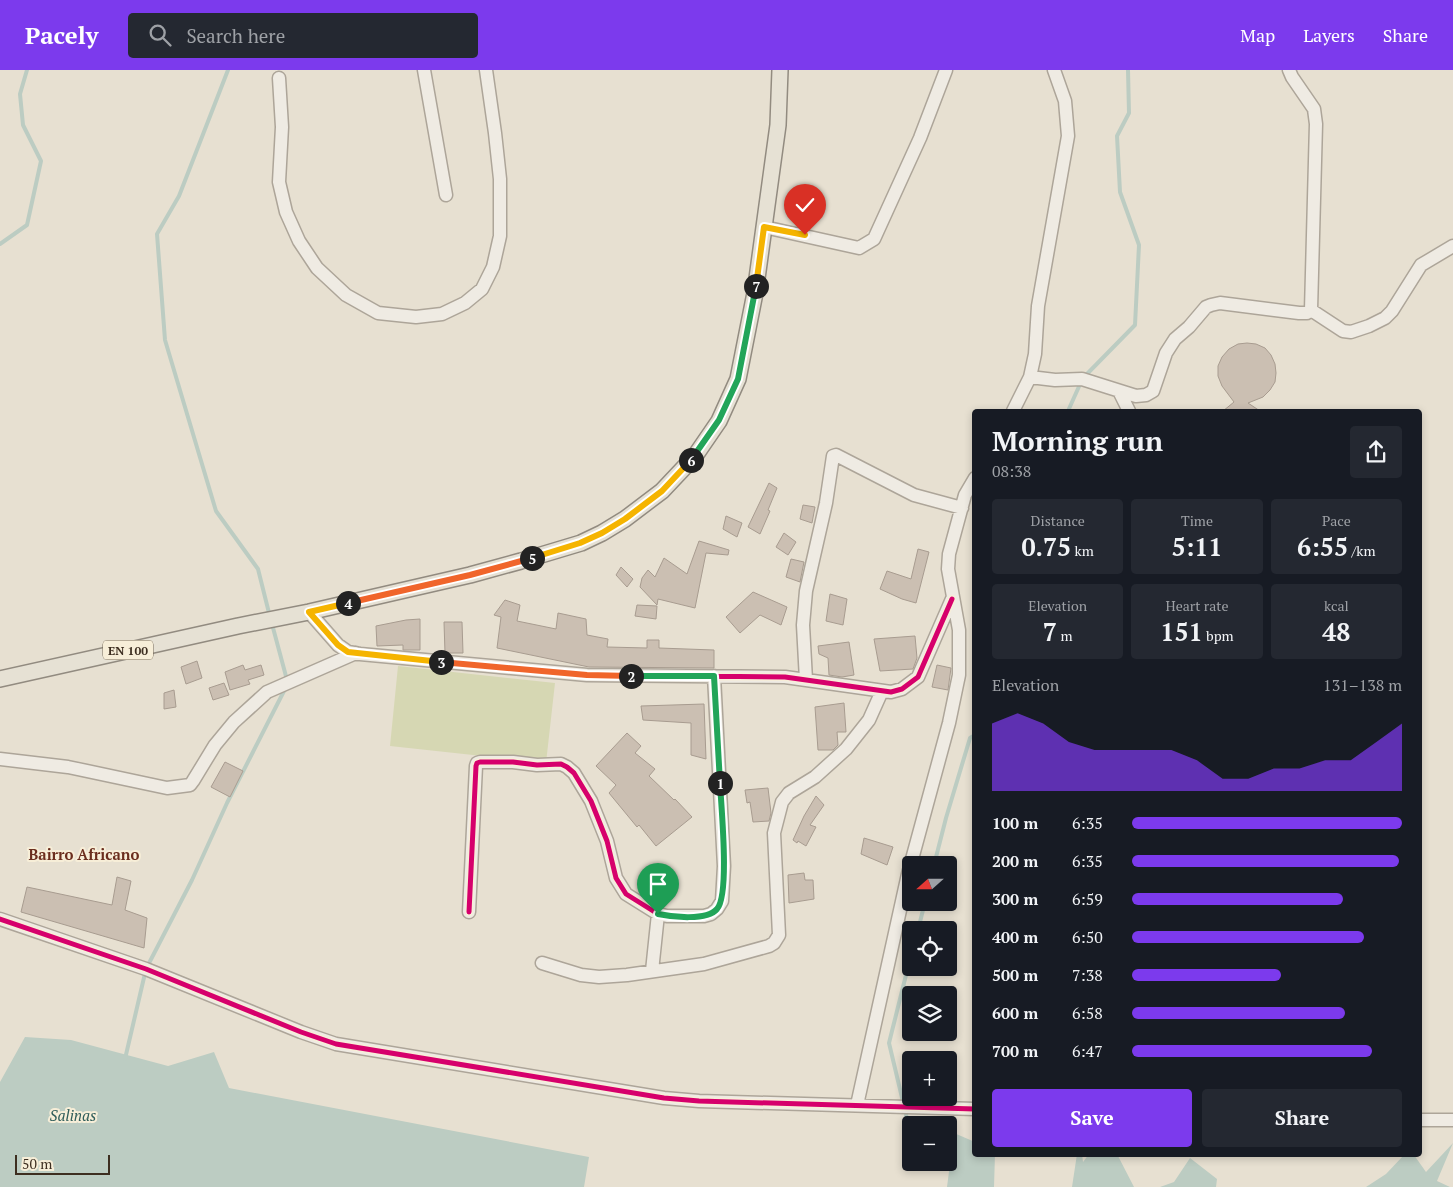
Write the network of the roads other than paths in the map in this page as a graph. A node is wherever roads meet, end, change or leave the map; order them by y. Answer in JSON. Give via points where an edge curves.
{"nodes":[{"id":1,"x":424,"y":70,"type":"edge"},
{"id":2,"x":486,"y":70,"type":"edge"},
{"id":3,"x":780,"y":70,"type":"edge"},
{"id":4,"x":946,"y":70,"type":"edge"},
{"id":5,"x":1054,"y":70,"type":"edge"},
{"id":6,"x":1289,"y":70,"type":"edge"},
{"id":7,"x":279,"y":78,"type":"dead end"},
{"id":8,"x":446,"y":196,"type":"dead end"},
{"id":9,"x":764,"y":227,"type":"junction"},
{"id":10,"x":1453,"y":246,"type":"edge"},
{"id":11,"x":1311,"y":310,"type":"junction"},
{"id":12,"x":1030,"y":377,"type":"junction"},
{"id":13,"x":1119,"y":391,"type":"junction"},
{"id":14,"x":1014,"y":409,"type":"edge"},
{"id":15,"x":1128,"y":409,"type":"edge"},
{"id":16,"x":972,"y":483,"type":"edge"},
{"id":17,"x":962,"y":508,"type":"junction"},
{"id":18,"x":952,"y":599,"type":"junction"},
{"id":19,"x":309,"y":612,"type":"junction"},
{"id":20,"x":356,"y":653,"type":"junction"},
{"id":21,"x":714,"y":676,"type":"junction"},
{"id":22,"x":0,"y":679,"type":"edge"},
{"id":23,"x":806,"y":680,"type":"junction"},
{"id":24,"x":882,"y":691,"type":"junction"},
{"id":25,"x":0,"y":759,"type":"edge"},
{"id":26,"x":469,"y":912,"type":"dead end"},
{"id":27,"x":658,"y":914,"type":"junction"},
{"id":28,"x":0,"y":919,"type":"edge"},
{"id":29,"x":542,"y":963,"type":"dead end"},
{"id":30,"x":652,"y":971,"type":"junction"},
{"id":31,"x":857,"y":1105,"type":"junction"},
{"id":32,"x":972,"y":1109,"type":"edge"},
{"id":33,"x":1422,"y":1120,"type":"edge"},
{"id":34,"x":1453,"y":1120,"type":"edge"}],
"edges":[{"from":1,"to":8,"type":"street"},
{"from":2,"to":7,"type":"street","via":[[500,179],[500,236],[493,267],[482,289],[465,303],[442,314],[416,317],[378,313],[346,295],[317,268],[299,241],[286,212],[280,182],[282,127]]},
{"from":3,"to":9,"type":"main road","via":[[778,125]]},
{"from":4,"to":9,"type":"street","via":[[920,138],[874,238],[859,248]]},
{"from":5,"to":12,"type":"street","via":[[1065,101],[1068,136],[1038,306]]},
{"from":6,"to":11,"type":"street","via":[[1314,109],[1316,124]]},
{"from":9,"to":19,"type":"main road","via":[[738,379],[719,420],[700,449],[662,491],[625,519],[580,543],[470,575]]},
{"from":10,"to":11,"type":"street","via":[[1421,265],[1392,311],[1369,326],[1347,332]]},
{"from":11,"to":13,"type":"street","via":[[1299,313],[1220,303],[1206,307],[1166,353],[1153,391],[1136,396]]},
{"from":12,"to":13,"type":"street","via":[[1082,379]]},
{"from":12,"to":14,"type":"street"},
{"from":13,"to":15,"type":"street"},
{"from":16,"to":17,"type":"street"},
{"from":17,"to":18,"type":"street","via":[[949,554]]},
{"from":17,"to":23,"type":"street","via":[[914,495],[833,456],[802,624]]},
{"from":18,"to":24,"type":"street","via":[[918,677],[902,689]]},
{"from":18,"to":31,"type":"street","via":[[959,630],[959,675],[908,874]]},
{"from":19,"to":20,"type":"street","via":[[338,645]]},
{"from":19,"to":22,"type":"main road","number":"EN 100"},
{"from":20,"to":21,"type":"street","via":[[587,675]]},
{"from":20,"to":25,"type":"street","via":[[267,692],[234,722],[190,785],[167,788],[68,767]]},
{"from":21,"to":23,"type":"street"},
{"from":21,"to":27,"type":"street","via":[[724,866],[722,901],[717,909],[704,916]]},
{"from":23,"to":24,"type":"street"},
{"from":24,"to":30,"type":"street","via":[[869,720],[846,749],[782,802],[774,832],[779,936],[774,943],[704,964]]},
{"from":26,"to":27,"type":"street","via":[[476,766],[480,762],[513,762],[561,764],[574,773],[591,801],[607,841],[616,878],[626,894]]},
{"from":27,"to":30,"type":"street"},
{"from":28,"to":31,"type":"street","via":[[146,969],[336,1044],[664,1098]]},
{"from":29,"to":30,"type":"street","via":[[599,977]]},
{"from":31,"to":32,"type":"street"},
{"from":33,"to":34,"type":"street"}]}
